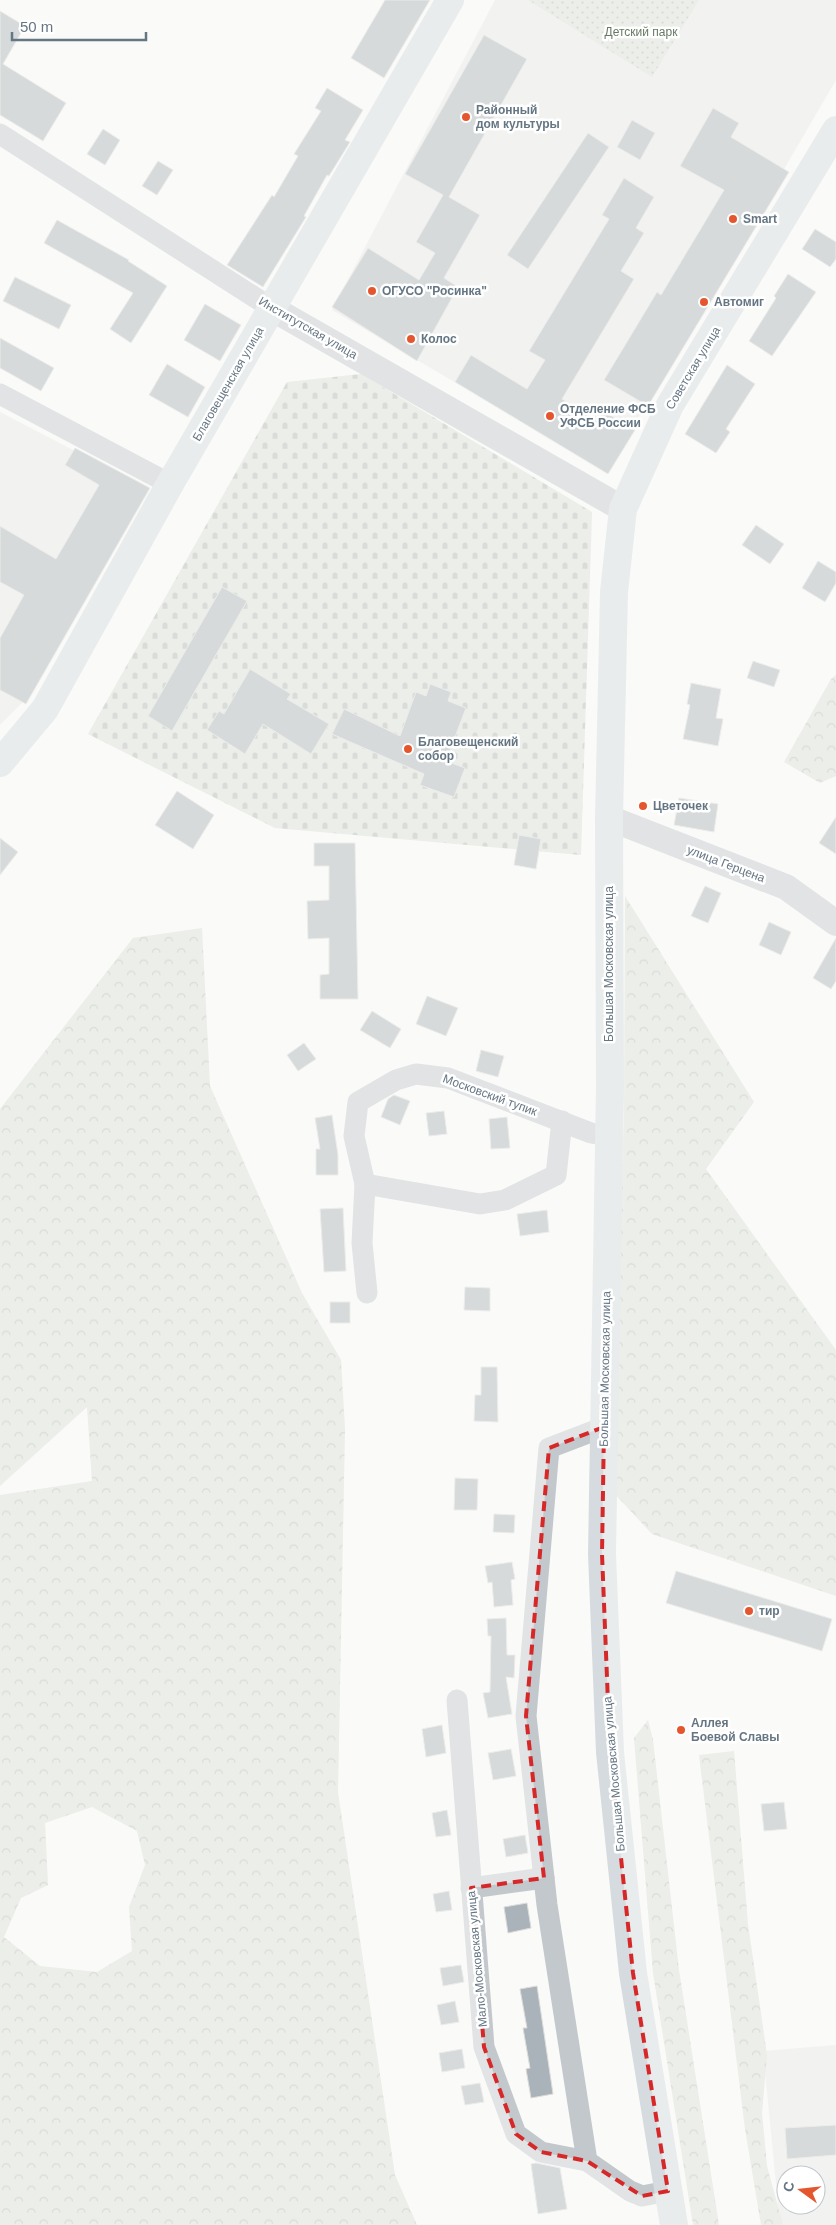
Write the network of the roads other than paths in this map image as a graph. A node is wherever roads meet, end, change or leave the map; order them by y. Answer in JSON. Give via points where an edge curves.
{"nodes":[{"id":1,"x":450,"y":0,"type":"edge"},
{"id":2,"x":836,"y":130,"type":"edge"},
{"id":3,"x":0,"y":134,"type":"edge"},
{"id":4,"x":273,"y":309,"type":"junction"},
{"id":5,"x":0,"y":394,"type":"edge"},
{"id":6,"x":170,"y":484,"type":"junction"},
{"id":7,"x":623,"y":509,"type":"junction"},
{"id":8,"x":0,"y":763,"type":"edge"},
{"id":9,"x":609,"y":818,"type":"junction"},
{"id":10,"x":836,"y":923,"type":"edge"},
{"id":11,"x":562,"y":1121,"type":"junction"},
{"id":12,"x":609,"y":1136,"type":"junction"},
{"id":13,"x":365,"y":1184,"type":"junction"},
{"id":14,"x":367,"y":1293,"type":"dead end"},
{"id":15,"x":604,"y":1427,"type":"junction"},
{"id":16,"x":457,"y":1700,"type":"dead end"},
{"id":17,"x":544,"y":1878,"type":"junction"},
{"id":18,"x":471,"y":1888,"type":"junction"},
{"id":19,"x":587,"y":2161,"type":"junction"},
{"id":20,"x":668,"y":2191,"type":"junction"},
{"id":21,"x":674,"y":2225,"type":"edge"}],
"edges":[{"from":1,"to":4,"type":"main road","name":"Благовещенская улица"},
{"from":2,"to":7,"type":"main road","name":"Советская улица","via":[[670,405]]},
{"from":3,"to":4,"type":"street","name":"Институтская улица"},
{"from":4,"to":6,"type":"main road","name":"Благовещенская улица"},
{"from":4,"to":7,"type":"street","name":"Институтская улица"},
{"from":5,"to":6,"type":"street"},
{"from":6,"to":8,"type":"main road","name":"Благовещенская улица","via":[[45,709]]},
{"from":7,"to":9,"type":"main road","name":"Большая Московская улица","via":[[614,592]]},
{"from":9,"to":10,"type":"street","name":"улица Герцена","via":[[786,887]]},
{"from":9,"to":12,"type":"main road","name":"Большая Московская улица"},
{"from":11,"to":12,"type":"street","name":"Московский тупик","via":[[591,1133]]},
{"from":11,"to":13,"type":"street","via":[[556,1175],[504,1200],[480,1204]]},
{"from":11,"to":13,"type":"street","name":"Московский тупик","via":[[448,1078],[416,1074],[403,1078],[358,1102],[354,1136]]},
{"from":12,"to":15,"type":"main road","name":"Большая Московская улица"},
{"from":13,"to":14,"type":"street","name":"Московский тупик","via":[[362,1244]]},
{"from":15,"to":17,"type":"street","via":[[548,1448],[526,1716]]},
{"from":15,"to":20,"type":"main road","name":"Большая Московская улица","via":[[602,1554],[610,1752],[633,1973]]},
{"from":16,"to":18,"type":"street","name":"Мало-Московская улица"},
{"from":17,"to":18,"type":"street"},
{"from":17,"to":19,"type":"street"},
{"from":18,"to":19,"type":"street","name":"Мало-Московская улица","via":[[484,2047],[516,2134],[540,2152]]},
{"from":19,"to":20,"type":"street","via":[[642,2196]]},
{"from":20,"to":21,"type":"main road","name":"Большая Московская улица"}]}
